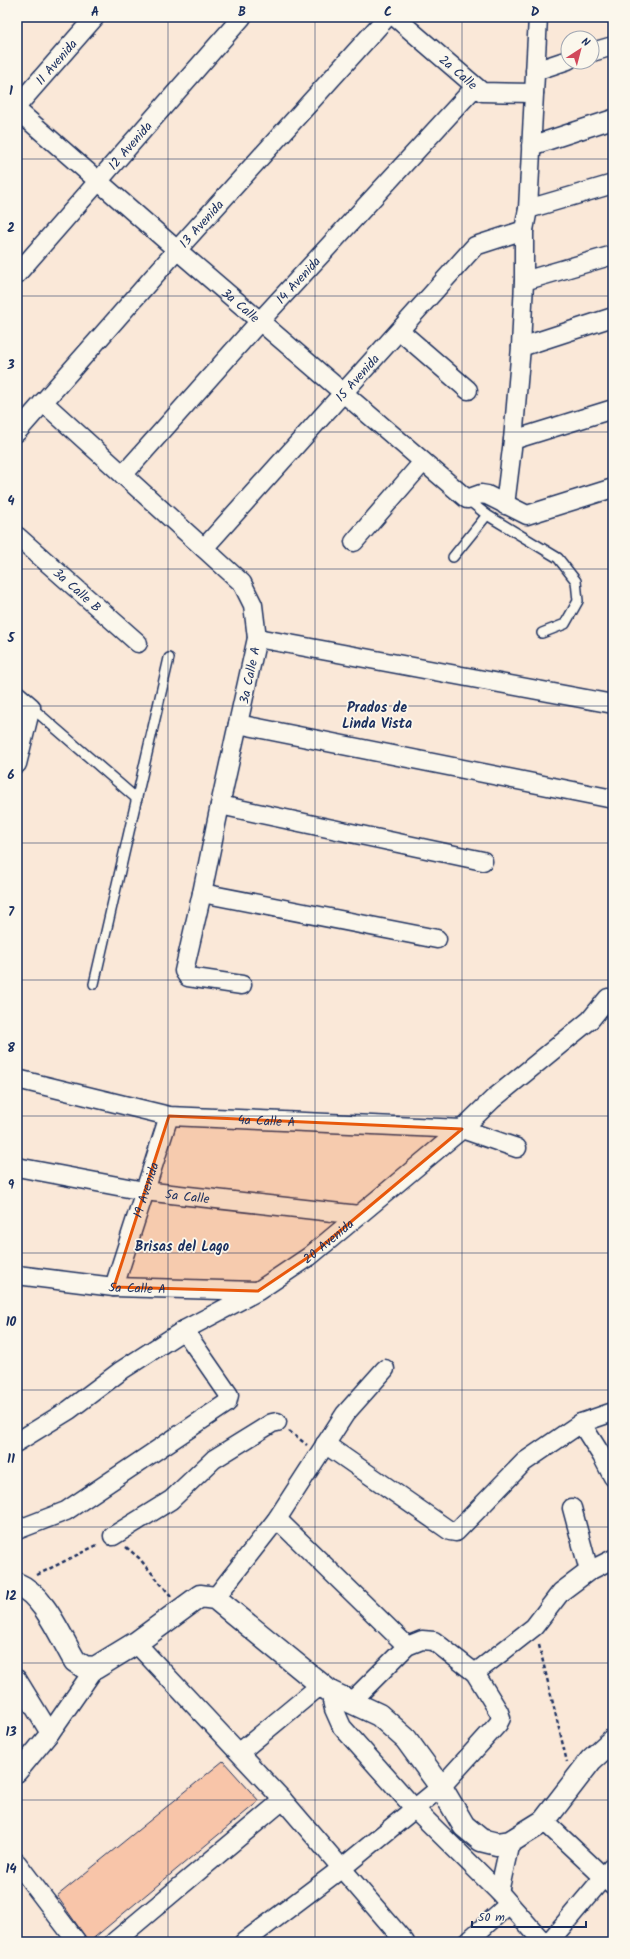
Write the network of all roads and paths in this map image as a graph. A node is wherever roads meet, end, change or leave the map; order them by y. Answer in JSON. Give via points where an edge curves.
{"nodes":[{"id":1,"x":95,"y":17,"type":"edge"},
{"id":2,"x":242,"y":17,"type":"edge"},
{"id":3,"x":387,"y":17,"type":"edge"},
{"id":4,"x":395,"y":17,"type":"edge"},
{"id":5,"x":538,"y":17,"type":"edge"},
{"id":6,"x":613,"y":46,"type":"edge"},
{"id":7,"x":600,"y":50,"type":"edge"},
{"id":8,"x":560,"y":63,"type":"edge"},
{"id":9,"x":535,"y":71,"type":"junction"},
{"id":10,"x":475,"y":87,"type":"junction"},
{"id":11,"x":534,"y":93,"type":"junction"},
{"id":12,"x":17,"y":106,"type":"edge"},
{"id":13,"x":17,"y":110,"type":"edge"},
{"id":14,"x":613,"y":119,"type":"edge"},
{"id":15,"x":530,"y":146,"type":"junction"},
{"id":16,"x":98,"y":181,"type":"junction"},
{"id":17,"x":613,"y":184,"type":"edge"},
{"id":18,"x":528,"y":209,"type":"junction"},
{"id":19,"x":524,"y":230,"type":"junction"},
{"id":20,"x":177,"y":250,"type":"junction"},
{"id":21,"x":613,"y":255,"type":"edge"},
{"id":22,"x":17,"y":274,"type":"edge"},
{"id":23,"x":524,"y":281,"type":"junction"},
{"id":24,"x":613,"y":317,"type":"edge"},
{"id":25,"x":260,"y":321,"type":"junction"},
{"id":26,"x":400,"y":331,"type":"junction"},
{"id":27,"x":521,"y":347,"type":"junction"},
{"id":28,"x":468,"y":390,"type":"dead end"},
{"id":29,"x":344,"y":393,"type":"junction"},
{"id":30,"x":44,"y":402,"type":"junction"},
{"id":31,"x":613,"y":409,"type":"edge"},
{"id":32,"x":17,"y":432,"type":"edge"},
{"id":33,"x":513,"y":440,"type":"junction"},
{"id":34,"x":423,"y":462,"type":"junction"},
{"id":35,"x":123,"y":475,"type":"junction"},
{"id":36,"x":613,"y":488,"type":"edge"},
{"id":37,"x":467,"y":499,"type":"junction"},
{"id":38,"x":505,"y":505,"type":"junction"},
{"id":39,"x":487,"y":515,"type":"junction"},
{"id":40,"x":17,"y":536,"type":"edge"},
{"id":41,"x":354,"y":542,"type":"dead end"},
{"id":42,"x":204,"y":548,"type":"junction"},
{"id":43,"x":453,"y":557,"type":"dead end"},
{"id":44,"x":542,"y":634,"type":"dead end"},
{"id":45,"x":257,"y":638,"type":"junction"},
{"id":46,"x":138,"y":643,"type":"dead end"},
{"id":47,"x":169,"y":658,"type":"dead end"},
{"id":48,"x":17,"y":695,"type":"edge"},
{"id":49,"x":613,"y":704,"type":"edge"},
{"id":50,"x":31,"y":707,"type":"junction"},
{"id":51,"x":238,"y":724,"type":"junction"},
{"id":52,"x":17,"y":764,"type":"edge"},
{"id":53,"x":137,"y":799,"type":"junction"},
{"id":54,"x":613,"y":799,"type":"edge"},
{"id":55,"x":220,"y":805,"type":"junction"},
{"id":56,"x":482,"y":861,"type":"dead end"},
{"id":57,"x":202,"y":893,"type":"junction"},
{"id":58,"x":437,"y":939,"type":"dead end"},
{"id":59,"x":94,"y":984,"type":"dead end"},
{"id":60,"x":242,"y":985,"type":"dead end"},
{"id":61,"x":608,"y":998,"type":"dead end"},
{"id":62,"x":17,"y":1079,"type":"edge"},
{"id":63,"x":169,"y":1116,"type":"junction"},
{"id":64,"x":462,"y":1129,"type":"junction"},
{"id":65,"x":517,"y":1148,"type":"dead end"},
{"id":66,"x":17,"y":1167,"type":"edge"},
{"id":67,"x":144,"y":1191,"type":"junction"},
{"id":68,"x":359,"y":1215,"type":"junction"},
{"id":69,"x":17,"y":1276,"type":"edge"},
{"id":70,"x":114,"y":1287,"type":"junction"},
{"id":71,"x":258,"y":1291,"type":"junction"},
{"id":72,"x":184,"y":1330,"type":"junction"},
{"id":73,"x":385,"y":1369,"type":"dead end"},
{"id":74,"x":613,"y":1412,"type":"edge"},
{"id":75,"x":277,"y":1422,"type":"joint"},
{"id":76,"x":581,"y":1424,"type":"junction"},
{"id":77,"x":17,"y":1442,"type":"edge"},
{"id":78,"x":322,"y":1449,"type":"junction"},
{"id":79,"x":613,"y":1477,"type":"edge"},
{"id":80,"x":572,"y":1508,"type":"dead end"},
{"id":81,"x":277,"y":1519,"type":"junction"},
{"id":82,"x":17,"y":1530,"type":"edge"},
{"id":83,"x":113,"y":1536,"type":"junction"},
{"id":84,"x":613,"y":1558,"type":"edge"},
{"id":85,"x":590,"y":1571,"type":"junction"},
{"id":86,"x":17,"y":1584,"type":"edge"},
{"id":87,"x":215,"y":1598,"type":"junction"},
{"id":88,"x":181,"y":1609,"type":"junction"},
{"id":89,"x":534,"y":1627,"type":"junction"},
{"id":90,"x":136,"y":1643,"type":"junction"},
{"id":91,"x":407,"y":1646,"type":"junction"},
{"id":92,"x":95,"y":1668,"type":"junction"},
{"id":93,"x":475,"y":1673,"type":"junction"},
{"id":94,"x":17,"y":1679,"type":"edge"},
{"id":95,"x":326,"y":1688,"type":"junction"},
{"id":96,"x":352,"y":1702,"type":"junction"},
{"id":97,"x":50,"y":1733,"type":"junction"},
{"id":98,"x":611,"y":1745,"type":"edge"},
{"id":99,"x":240,"y":1752,"type":"junction"},
{"id":100,"x":17,"y":1773,"type":"edge"},
{"id":101,"x":572,"y":1785,"type":"junction"},
{"id":102,"x":441,"y":1787,"type":"junction"},
{"id":103,"x":283,"y":1800,"type":"junction"},
{"id":104,"x":414,"y":1809,"type":"junction"},
{"id":105,"x":544,"y":1821,"type":"junction"},
{"id":106,"x":510,"y":1842,"type":"junction"},
{"id":107,"x":17,"y":1863,"type":"edge"},
{"id":108,"x":342,"y":1868,"type":"junction"},
{"id":109,"x":610,"y":1876,"type":"edge"},
{"id":110,"x":504,"y":1898,"type":"junction"},
{"id":111,"x":77,"y":1942,"type":"edge"},
{"id":112,"x":114,"y":1942,"type":"edge"},
{"id":113,"x":244,"y":1942,"type":"edge"},
{"id":114,"x":405,"y":1942,"type":"edge"},
{"id":115,"x":467,"y":1942,"type":"edge"},
{"id":116,"x":543,"y":1942,"type":"edge"},
{"id":117,"x":549,"y":1942,"type":"edge"}],
"edges":[{"from":1,"to":12,"type":"street","name":"11 Avenida"},
{"from":2,"to":16,"type":"street","name":"12 Avenida"},
{"from":3,"to":20,"type":"street","name":"13 Avenida"},
{"from":4,"to":10,"type":"street","name":"2a Calle"},
{"from":5,"to":9,"type":"street"},
{"from":6,"to":7,"type":"street"},
{"from":8,"to":9,"type":"street"},
{"from":9,"to":11,"type":"street"},
{"from":10,"to":11,"type":"street","name":"2a Calle","via":[[482,92]]},
{"from":10,"to":25,"type":"street","name":"14 Avenida"},
{"from":11,"to":15,"type":"street"},
{"from":13,"to":16,"type":"street","name":"3a Calle"},
{"from":14,"to":15,"type":"street"},
{"from":15,"to":18,"type":"street"},
{"from":16,"to":20,"type":"street","name":"3a Calle"},
{"from":16,"to":22,"type":"street","name":"12 Avenida"},
{"from":17,"to":18,"type":"street"},
{"from":18,"to":19,"type":"street"},
{"from":19,"to":23,"type":"street"},
{"from":19,"to":26,"type":"street","name":"15 Avenida","via":[[475,246]]},
{"from":20,"to":25,"type":"street","name":"3a Calle"},
{"from":20,"to":30,"type":"street","name":"13 Avenida"},
{"from":21,"to":23,"type":"street"},
{"from":23,"to":27,"type":"street"},
{"from":24,"to":27,"type":"street"},
{"from":25,"to":29,"type":"street","name":"3a Calle"},
{"from":25,"to":35,"type":"street","name":"14 Avenida"},
{"from":26,"to":28,"type":"street"},
{"from":26,"to":29,"type":"street","name":"15 Avenida"},
{"from":27,"to":33,"type":"street"},
{"from":29,"to":34,"type":"street","name":"3a Calle"},
{"from":29,"to":42,"type":"street","name":"15 Avenida"},
{"from":30,"to":32,"type":"street","name":"13 Avenida"},
{"from":30,"to":35,"type":"street","name":"3a Calle A"},
{"from":31,"to":33,"type":"street"},
{"from":33,"to":38,"type":"street"},
{"from":34,"to":37,"type":"street","name":"3a Calle"},
{"from":34,"to":41,"type":"street"},
{"from":35,"to":42,"type":"street","name":"3a Calle A"},
{"from":36,"to":38,"type":"street","via":[[527,515]]},
{"from":37,"to":38,"type":"street","via":[[481,494]]},
{"from":37,"to":39,"type":"lane"},
{"from":39,"to":43,"type":"lane"},
{"from":39,"to":44,"type":"lane","via":[[558,558],[576,581],[578,601],[566,624]]},
{"from":40,"to":46,"type":"street","name":"3a Calle B"},
{"from":42,"to":45,"type":"street","name":"3a Calle A","via":[[242,583],[253,605]]},
{"from":45,"to":49,"type":"street"},
{"from":45,"to":51,"type":"street","name":"3a Calle A"},
{"from":47,"to":53,"type":"lane"},
{"from":48,"to":50,"type":"street"},
{"from":50,"to":52,"type":"street"},
{"from":50,"to":53,"type":"lane"},
{"from":51,"to":54,"type":"street"},
{"from":51,"to":55,"type":"street","name":"3a Calle A"},
{"from":53,"to":59,"type":"lane"},
{"from":55,"to":56,"type":"street"},
{"from":55,"to":57,"type":"street","name":"3a Calle A"},
{"from":57,"to":58,"type":"street"},
{"from":57,"to":60,"type":"street","name":"3a Calle A","via":[[184,971],[188,977]]},
{"from":61,"to":64,"type":"street","name":"20 Avenida","via":[[590,1020],[493,1099]]},
{"from":62,"to":63,"type":"street","name":"4a Calle A"},
{"from":63,"to":64,"type":"street","name":"4a Calle A"},
{"from":63,"to":67,"type":"street","name":"19 Avenida"},
{"from":64,"to":65,"type":"street","name":"4a Calle A"},
{"from":64,"to":68,"type":"street","name":"20 Avenida"},
{"from":66,"to":67,"type":"street","name":"5a Calle"},
{"from":67,"to":68,"type":"street","name":"5a Calle"},
{"from":67,"to":70,"type":"street","name":"19 Avenida"},
{"from":68,"to":71,"type":"street","name":"20 Avenida","via":[[310,1256]]},
{"from":69,"to":70,"type":"street","name":"5a Calle A"},
{"from":70,"to":71,"type":"street","name":"5a Calle A"},
{"from":71,"to":72,"type":"street","name":"20 Avenida"},
{"from":72,"to":77,"type":"street","name":"20 Avenida","via":[[122,1370],[69,1410]]},
{"from":72,"to":82,"type":"street","via":[[229,1396],[227,1403],[66,1511]]},
{"from":73,"to":78,"type":"street","via":[[345,1414]]},
{"from":74,"to":76,"type":"street"},
{"from":75,"to":78,"type":"path"},
{"from":75,"to":83,"type":"street","via":[[272,1422],[214,1459],[171,1500]]},
{"from":76,"to":78,"type":"street","via":[[524,1462],[456,1532],[450,1531]]},
{"from":76,"to":79,"type":"street"},
{"from":78,"to":81,"type":"street"},
{"from":80,"to":85,"type":"street"},
{"from":81,"to":87,"type":"street"},
{"from":81,"to":91,"type":"street"},
{"from":83,"to":86,"type":"path"},
{"from":83,"to":88,"type":"path","via":[[139,1558]]},
{"from":84,"to":85,"type":"street"},
{"from":85,"to":89,"type":"street","via":[[562,1592]]},
{"from":86,"to":92,"type":"street","via":[[30,1590],[39,1601],[75,1661],[84,1667]]},
{"from":87,"to":88,"type":"street","via":[[200,1596]]},
{"from":87,"to":95,"type":"street"},
{"from":88,"to":90,"type":"street"},
{"from":89,"to":93,"type":"street"},
{"from":89,"to":101,"type":"path"},
{"from":90,"to":92,"type":"street"},
{"from":90,"to":99,"type":"street"},
{"from":91,"to":93,"type":"street","via":[[422,1640],[434,1641]]},
{"from":91,"to":96,"type":"street"},
{"from":92,"to":97,"type":"street"},
{"from":93,"to":102,"type":"street","via":[[501,1718]]},
{"from":94,"to":97,"type":"street"},
{"from":95,"to":96,"type":"street"},
{"from":95,"to":99,"type":"street"},
{"from":95,"to":104,"type":"street","via":[[342,1727]]},
{"from":96,"to":102,"type":"street","via":[[379,1715],[406,1739]]},
{"from":97,"to":100,"type":"street"},
{"from":98,"to":101,"type":"street","via":[[591,1760]]},
{"from":99,"to":103,"type":"street"},
{"from":101,"to":105,"type":"street"},
{"from":102,"to":104,"type":"street"},
{"from":102,"to":106,"type":"street","via":[[464,1826],[481,1840],[497,1844]]},
{"from":103,"to":108,"type":"street"},
{"from":103,"to":112,"type":"street"},
{"from":104,"to":108,"type":"street"},
{"from":104,"to":110,"type":"street"},
{"from":105,"to":106,"type":"street"},
{"from":105,"to":109,"type":"street"},
{"from":106,"to":110,"type":"street"},
{"from":107,"to":111,"type":"street"},
{"from":108,"to":113,"type":"street"},
{"from":108,"to":114,"type":"street"},
{"from":109,"to":117,"type":"street"},
{"from":110,"to":115,"type":"street"},
{"from":110,"to":116,"type":"street"}]}
